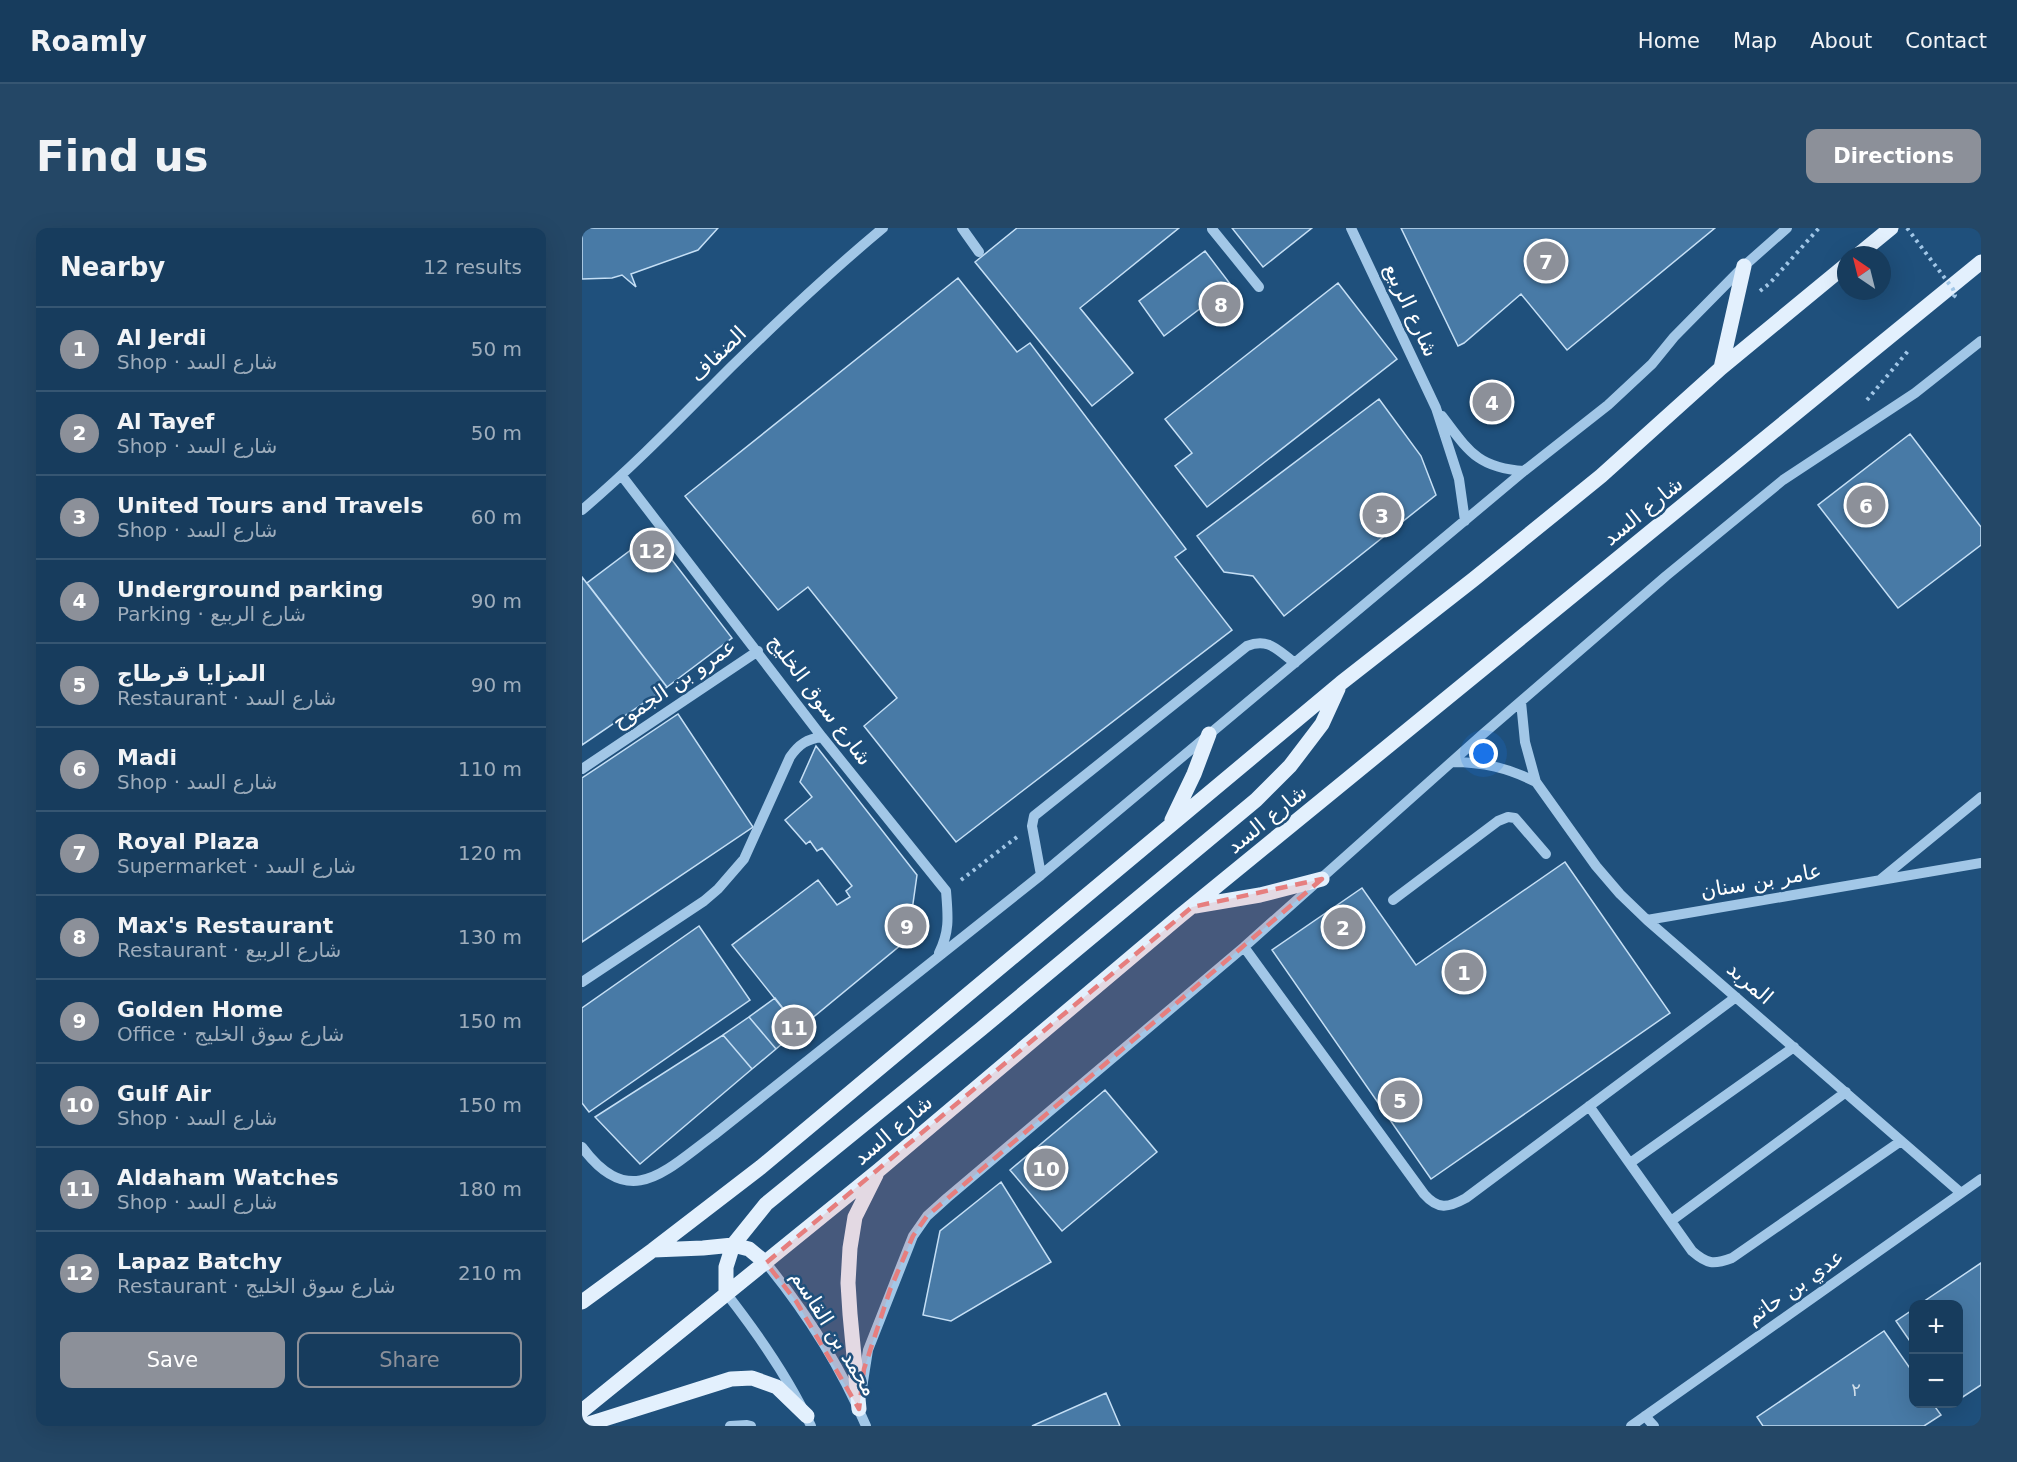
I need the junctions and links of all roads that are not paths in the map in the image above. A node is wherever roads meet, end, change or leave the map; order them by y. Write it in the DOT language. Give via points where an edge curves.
graph roads {
  1 [pos="883,228"];
  2 [pos="962,228"];
  3 [pos="1351,228"];
  4 [pos="1787,228"];
  5 [pos="1891,228"];
  6 [pos="1212,229"];
  7 [pos="1869,246"];
  8 [pos="980,252"];
  9 [pos="1981,262"];
  10 [pos="1744,266"];
  11 [pos="1837,272"];
  12 [pos="1259,287"];
  13 [pos="1981,341"];
  14 [pos="1721,368"];
  15 [pos="1436,408"];
  16 [pos="1524,471"];
  17 [pos="622,476"];
  18 [pos="582,510"];
  19 [pos="1465,521"];
  20 [pos="758,651"];
  21 [pos="1295,663"];
  22 [pos="1341,683"];
  23 [pos="1521,702"];
  24 [pos="1209,735"];
  25 [pos="822,737"];
  26 [pos="1452,762"];
  27 [pos="582,769"];
  28 [pos="1536,782"];
  29 [pos="1981,797"];
  30 [pos="1169,826"];
  31 [pos="1546,854"];
  32 [pos="1981,863"];
  33 [pos="1041,875"];
  34 [pos="1322,879"];
  35 [pos="1881,880"];
  36 [pos="1393,900"];
  37 [pos="1192,907"];
  38 [pos="1647,920"];
  39 [pos="1244,947"];
  40 [pos="936,958"];
  41 [pos="582,982"];
  42 [pos="1736,997"];
  43 [pos="1794,1047"];
  44 [pos="1846,1092"];
  45 [pos="1589,1106"];
  46 [pos="1901,1141"];
  47 [pos="582,1147"];
  48 [pos="1630,1163"];
  49 [pos="879,1170"];
  50 [pos="1981,1179"];
  51 [pos="1961,1192"];
  52 [pos="1671,1221"];
  53 [pos="733,1245"];
  54 [pos="653,1250"];
  55 [pos="766,1263"];
  56 [pos="726,1293"];
  57 [pos="582,1302"];
  58 [pos="859,1409"];
  59 [pos="582,1411"];
  60 [pos="1645,1416"];
  61 [pos="809,1421"];
  62 [pos="582,1426"];
  63 [pos="730,1426"];
  64 [pos="751,1426"];
  65 [pos="866,1426"];
  66 [pos="1631,1426"];
  67 [pos="1654,1426"];
  1 -- 17 [label="street, الضفاف" via="845,259"];
  2 -- 8 [label="street"];
  3 -- 15 [label="street, شارع الربيع"];
  4 -- 10 [label="street"];
  5 -- 7 [label="main road"];
  6 -- 12 [label="street"];
  9 -- 37 [label="main road, شارع السد"];
  10 -- 14 [label="main road"];
  10 -- 16 [label="street" via="1652,364 1608,405"];
  11 -- 14 [label="main road"];
  13 -- 23 [label="street" via="1915,393 1784,480 1665,576"];
  14 -- 22 [label="main road" via="1584,490"];
  15 -- 16 [label="street, شارع الربيع" via="1477,457 1491,466"];
  15 -- 19 [label="street, شارع الربيع" via="1459,479"];
  16 -- 19 [label="street"];
  17 -- 18 [label="street, الضفاف"];
  17 -- 20 [label="street, شارع سوق الخليج"];
  19 -- 21 [label="street"];
  20 -- 25 [label="street, شارع سوق الخليج"];
  20 -- 27 [label="street, عمرو بن الجموح"];
  21 -- 24 [label="street"];
  21 -- 33 [label="street" via="1267,643 1247,646 1034,816 1032,826"];
  22 -- 30 [label="main road"];
  22 -- 53 [label="main road" via="1322,724 1290,766 1256,800 765,1204"];
  23 -- 26 [label="street"];
  23 -- 28 [label="street, المربد" via="1525,742"];
  24 -- 30 [label="main road"];
  24 -- 33 [label="street"];
  25 -- 40 [label="street, شارع سوق الخليج" via="946,891 946,938"];
  25 -- 41 [label="street" via="798,746 790,757 744,859 717,889"];
  26 -- 28 [label="street, المربد" via="1495,765"];
  26 -- 34 [label="street"];
  28 -- 38 [label="street, المربد" via="1596,866"];
  29 -- 35 [label="street, عامر بن سنان"];
  30 -- 54 [label="main road" via="761,1167"];
  31 -- 36 [label="street" via="1515,818 1508,817"];
  32 -- 35 [label="street, عامر بن سنان"];
  33 -- 40 [label="street"];
  34 -- 37 [label="main road"];
  34 -- 39 [label="street"];
  35 -- 38 [label="street, عامر بن سنان"];
  37 -- 49 [label="main road, شارع السد"];
  38 -- 42 [label="street, المربد"];
  39 -- 45 [label="street" via="1431,1202 1443,1207 1454,1205"];
  39 -- 58 [label="street" via="927,1216 913,1236 876,1327 868,1350"];
  40 -- 47 [label="street" via="665,1171 649,1179 626,1182 605,1172"];
  42 -- 43 [label="street, المربد"];
  42 -- 45 [label="street"];
  43 -- 44 [label="street, المربد"];
  43 -- 48 [label="street"];
  44 -- 46 [label="street, المربد"];
  44 -- 52 [label="street"];
  45 -- 48 [label="street"];
  46 -- 51 [label="street, المربد"];
  46 -- 52 [label="street" via="1718,1264 1703,1261"];
  48 -- 52 [label="street"];
  49 -- 55 [label="main road, شارع السد"];
  49 -- 58 [label="main road" via="855,1217 850,1248 849,1304"];
  50 -- 51 [label="street, عدي بن حاتم"];
  51 -- 60 [label="street, عدي بن حاتم"];
  53 -- 54 [label="main road"];
  53 -- 55 [label="main road" via="749,1250"];
  53 -- 56 [label="main road" via="726,1267"];
  54 -- 57 [label="main road"];
  55 -- 56 [label="main road, شارع السد"];
  55 -- 58 [label="street, محمد بن القاسم" via="796,1301"];
  56 -- 59 [label="main road, شارع السد"];
  56 -- 61 [label="street" via="755,1330"];
  58 -- 65 [label="street, محمد بن القاسم"];
  60 -- 66 [label="street, عدي بن حاتم"];
  60 -- 67 [label="street"];
  61 -- 62 [label="main road" via="777,1387 753,1378 730,1379"];
  63 -- 64 [label="street"];
}
